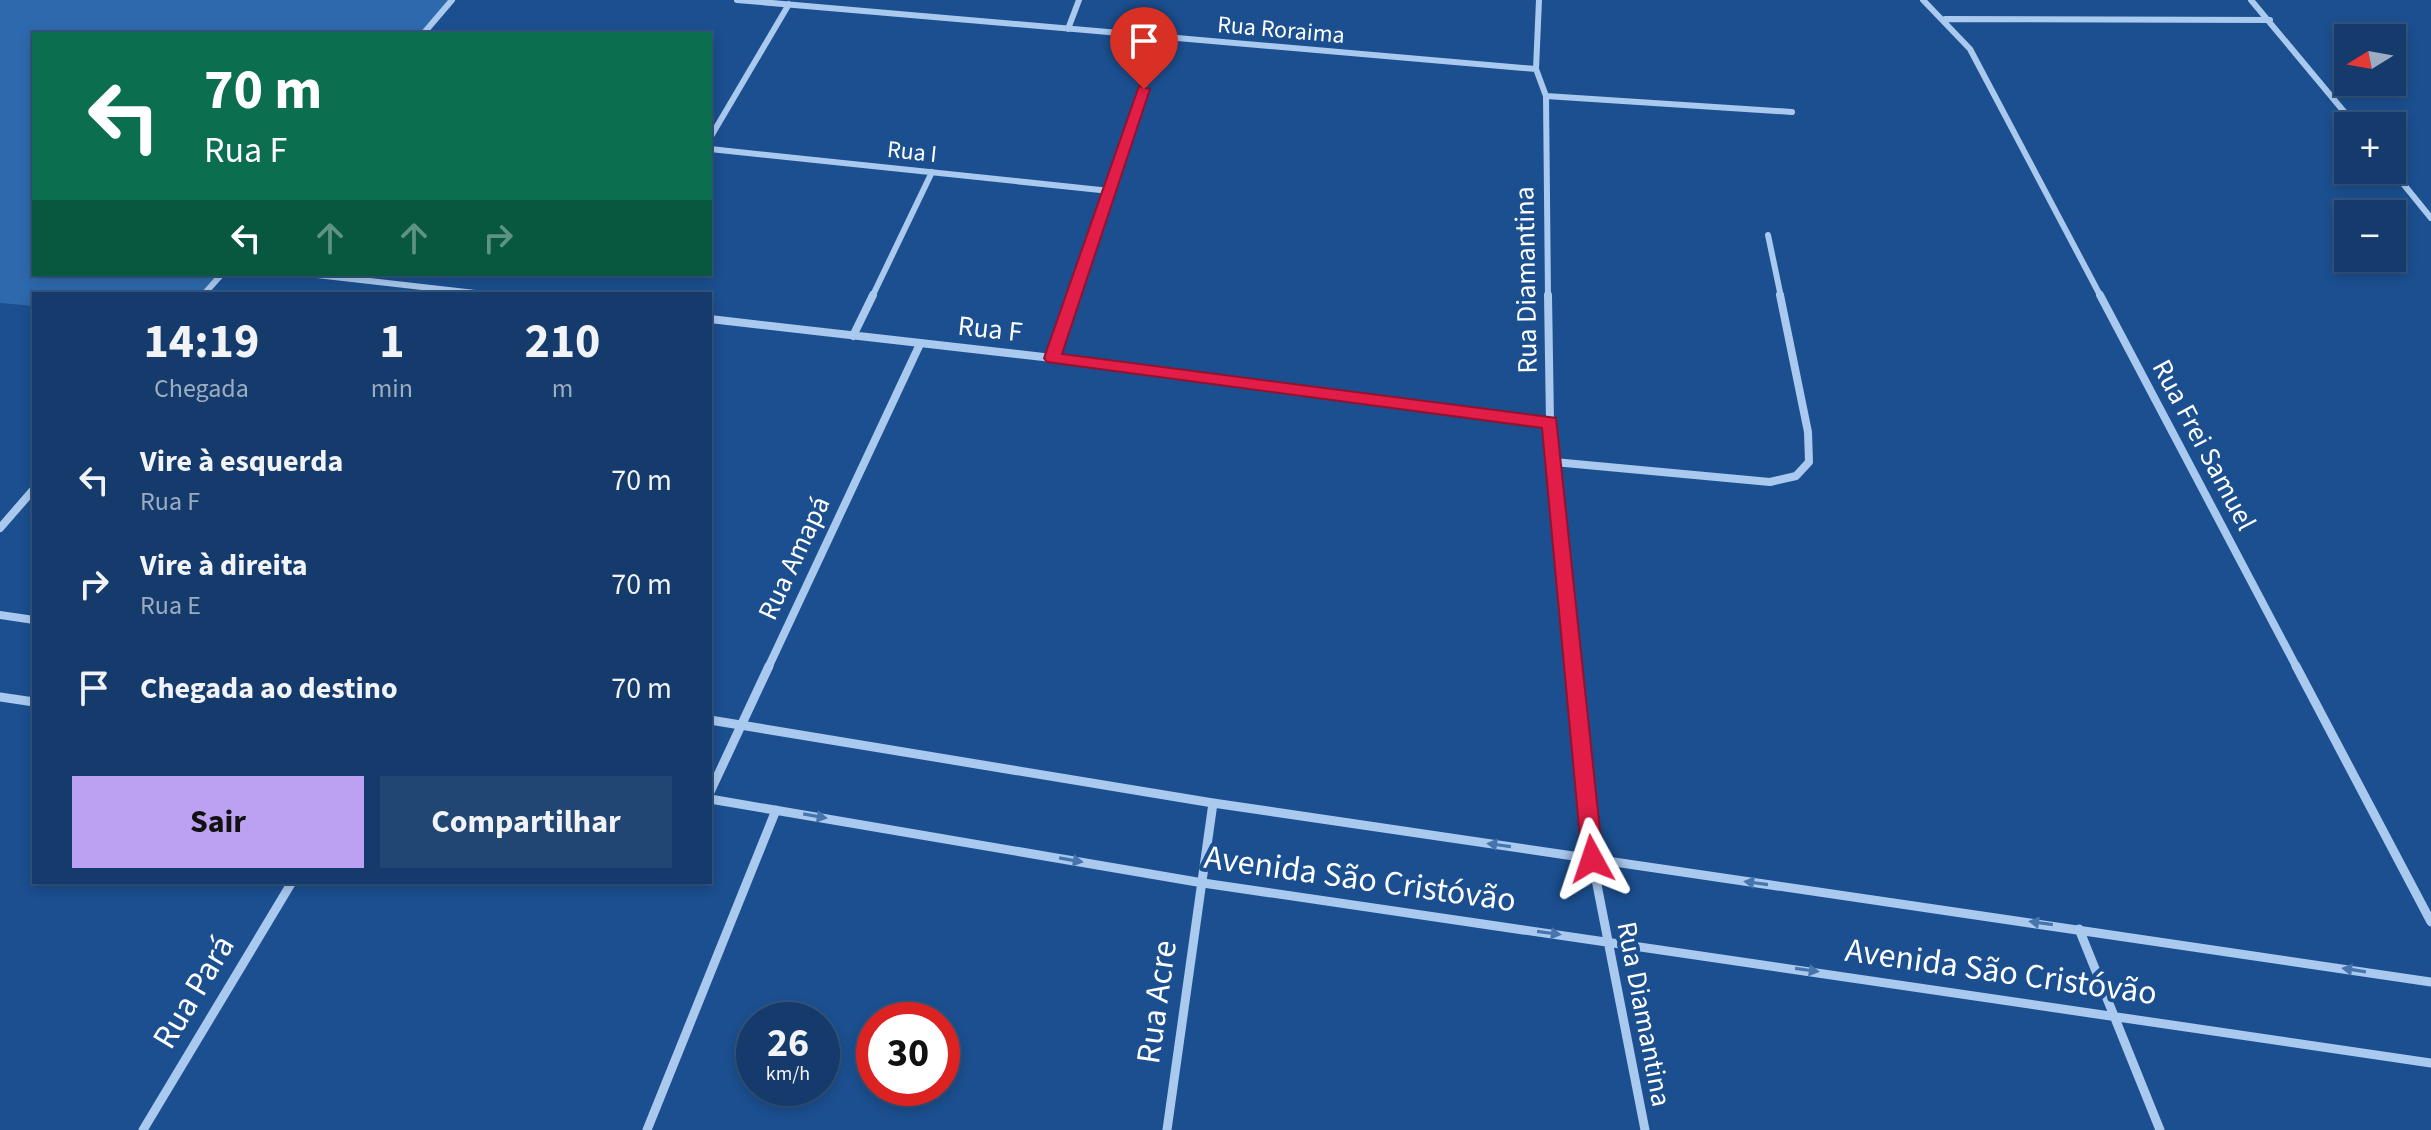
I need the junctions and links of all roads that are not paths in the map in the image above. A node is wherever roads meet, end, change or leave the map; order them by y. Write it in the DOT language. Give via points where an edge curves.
graph roads {
  1 [pos="452,0"];
  2 [pos="737,0"];
  3 [pos="1079,0"];
  4 [pos="1539,0"];
  5 [pos="1923,0"];
  6 [pos="2251,0"];
  7 [pos="789,4"];
  8 [pos="1945,19"];
  9 [pos="2270,20"];
  10 [pos="1068,29"];
  11 [pos="425,32"];
  12 [pos="1160,38"];
  13 [pos="1536,69"];
  14 [pos="1546,96"];
  15 [pos="1792,112"];
  16 [pos="2345,112"];
  17 [pos="712,135"];
  18 [pos="712,149"];
  19 [pos="932,172"];
  20 [pos="2403,184"];
  21 [pos="1110,191"];
  22 [pos="2431,218"];
  23 [pos="1768,235"];
  24 [pos="220,276"];
  25 [pos="326,276"];
  26 [pos="206,292"];
  27 [pos="466,292"];
  28 [pos="712,319"];
  29 [pos="853,336"];
  30 [pos="920,344"];
  31 [pos="1052,358"];
  32 [pos="1550,422"];
  33 [pos="1554,462"];
  34 [pos="32,491"];
  35 [pos="0,528"];
  36 [pos="0,615"];
  37 [pos="32,620"];
  38 [pos="0,697"];
  39 [pos="32,702"];
  40 [pos="712,720"];
  41 [pos="743,725"];
  42 [pos="712,788"];
  43 [pos="712,799"];
  44 [pos="1213,803"];
  45 [pos="776,810"];
  46 [pos="1592,859"];
  47 [pos="1203,883"];
  48 [pos="291,884"];
  49 [pos="2431,922"];
  50 [pos="2079,929"];
  51 [pos="1606,941"];
  52 [pos="2431,982"];
  53 [pos="2112,1015"];
  54 [pos="2431,1063"];
  55 [pos="143,1130"];
  56 [pos="647,1130"];
  57 [pos="1167,1130"];
  58 [pos="1645,1130"];
  59 [pos="2160,1130"];
  1 -- 11 [label="street"];
  2 -- 7 [label="street, Rua Roraima"];
  3 -- 10 [label="street"];
  4 -- 13 [label="street, Rua Diamantina"];
  5 -- 8 [label="street, Rua Frei Samuel"];
  6 -- 9 [label="street"];
  7 -- 10 [label="street, Rua Roraima"];
  7 -- 17 [label="street"];
  8 -- 9 [label="street"];
  8 -- 49 [label="street, Rua Frei Samuel" via="1970,49"];
  9 -- 16 [label="street"];
  10 -- 12 [label="street, Rua Roraima"];
  12 -- 13 [label="street, Rua Roraima"];
  12 -- 21 [label="street"];
  13 -- 14 [label="street, Rua Diamantina"];
  14 -- 15 [label="street"];
  14 -- 32 [label="street, Rua Diamantina"];
  18 -- 19 [label="street, Rua I"];
  19 -- 21 [label="street, Rua I"];
  19 -- 29 [label="street"];
  20 -- 22 [label="street"];
  21 -- 31 [label="street"];
  23 -- 33 [label="street" via="1808,432 1809,462 1796,476 1770,482"];
  24 -- 26 [label="street"];
  25 -- 27 [label="street"];
  28 -- 29 [label="street, Rua F"];
  29 -- 30 [label="street, Rua F"];
  30 -- 31 [label="street, Rua F"];
  30 -- 41 [label="street, Rua Amapá"];
  31 -- 32 [label="street, Rua F"];
  32 -- 33 [label="street, Rua Diamantina"];
  33 -- 46 [label="street, Rua Diamantina"];
  34 -- 35 [label="street"];
  36 -- 37 [label="street"];
  38 -- 39 [label="street"];
  40 -- 41 [label="street, Avenida São Cristóvão"];
  41 -- 42 [label="street, Rua Amapá"];
  41 -- 44 [label="street, Avenida São Cristóvão"];
  43 -- 45 [label="street, Avenida São Cristóvão"];
  46 -- 44 [label="street, Avenida São Cristóvão, one-way"];
  44 -- 47 [label="street, Rua Acre"];
  45 -- 47 [label="street, Avenida São Cristóvão, one-way"];
  45 -- 56 [label="street"];
  50 -- 46 [label="street, Avenida São Cristóvão, one-way"];
  46 -- 51 [label="street, Rua Diamantina"];
  47 -- 51 [label="street, Avenida São Cristóvão, one-way"];
  47 -- 57 [label="street, Rua Acre"];
  48 -- 55 [label="street, Rua Pará"];
  52 -- 50 [label="street, Avenida São Cristóvão, one-way"];
  50 -- 53 [label="street"];
  51 -- 53 [label="street, Avenida São Cristóvão, one-way"];
  51 -- 58 [label="street, Rua Diamantina"];
  53 -- 54 [label="street, Avenida São Cristóvão"];
  53 -- 59 [label="street"];
}
